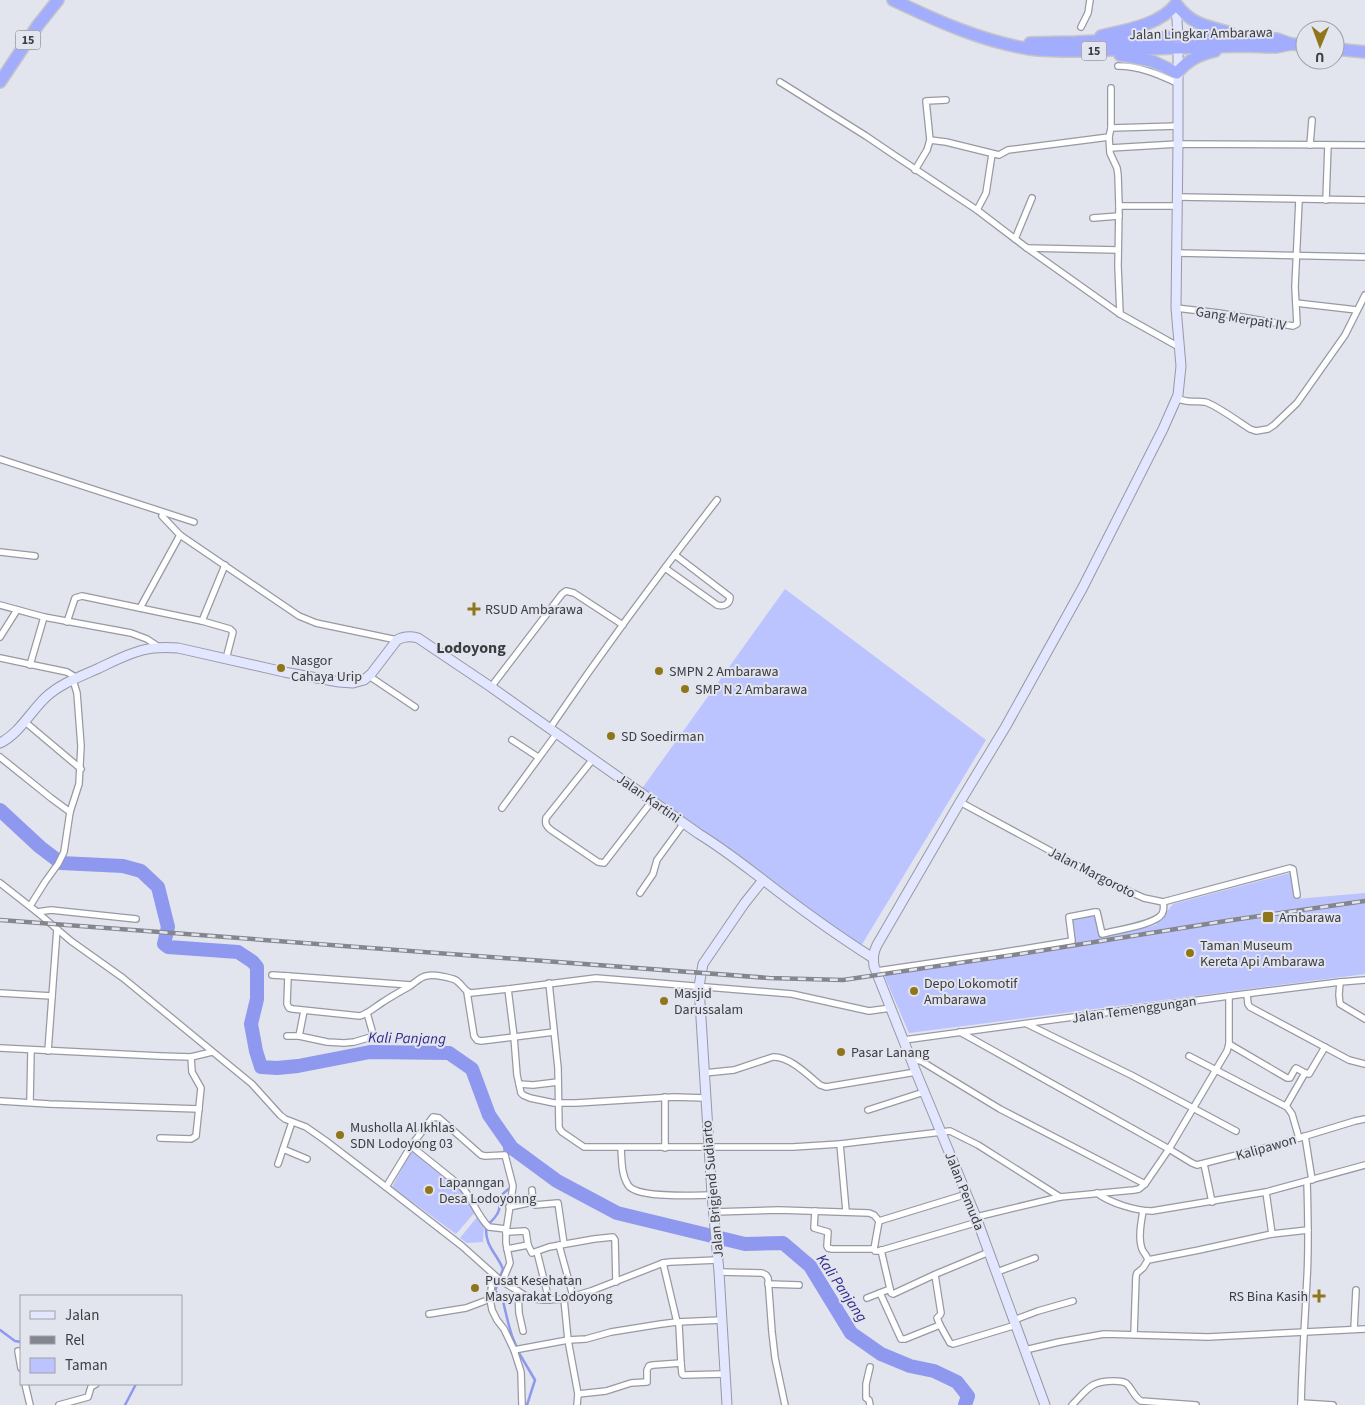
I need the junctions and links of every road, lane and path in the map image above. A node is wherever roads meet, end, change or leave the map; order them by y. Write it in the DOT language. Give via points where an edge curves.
graph roads {
  1 [pos="58,0"];
  2 [pos="893,0"];
  3 [pos="1090,0"];
  4 [pos="1176,2"];
  5 [pos="1082,26"];
  6 [pos="1178,42"];
  7 [pos="1242,42"];
  8 [pos="1295,44"];
  9 [pos="1076,47"];
  10 [pos="1345,50"];
  11 [pos="1365,52"];
  12 [pos="1118,66"];
  13 [pos="1177,78"];
  14 [pos="0,82"];
  15 [pos="780,82"];
  16 [pos="1111,88"];
  17 [pos="946,100"];
  18 [pos="1312,120"];
  19 [pos="1178,126"];
  20 [pos="1112,128"];
  21 [pos="1109,137"];
  22 [pos="930,140"];
  23 [pos="1178,144"];
  24 [pos="1310,145"];
  25 [pos="1328,145"];
  26 [pos="1365,145"];
  27 [pos="1110,148"];
  28 [pos="992,154"];
  29 [pos="915,170"];
  30 [pos="1032,198"];
  31 [pos="1299,200"];
  32 [pos="1326,200"];
  33 [pos="1365,200"];
  34 [pos="1177,202"];
  35 [pos="1119,206"];
  36 [pos="977,210"];
  37 [pos="1119,216"];
  38 [pos="1093,218"];
  39 [pos="1015,239"];
  40 [pos="1027,248"];
  41 [pos="1118,250"];
  42 [pos="1177,253"];
  43 [pos="1296,256"];
  44 [pos="1365,257"];
  45 [pos="1365,295"];
  46 [pos="1296,303"];
  47 [pos="1176,308"];
  48 [pos="1358,310"];
  49 [pos="1120,314"];
  50 [pos="1179,347"];
  51 [pos="1177,398"];
  52 [pos="0,459"];
  53 [pos="717,500"];
  54 [pos="162,516"];
  55 [pos="194,522"];
  56 [pos="180,535"];
  57 [pos="0,552"];
  58 [pos="675,554"];
  59 [pos="35,556"];
  60 [pos="225,565"];
  61 [pos="665,568"];
  62 [pos="0,606"];
  63 [pos="140,608"];
  64 [pos="17,610"];
  65 [pos="44,618"];
  66 [pos="202,621"];
  67 [pos="67,622"];
  68 [pos="623,625"];
  69 [pos="0,637"];
  70 [pos="396,640"];
  71 [pos="160,647"];
  72 [pos="0,658"];
  73 [pos="226,659"];
  74 [pos="30,665"];
  75 [pos="369,676"];
  76 [pos="75,679"];
  77 [pos="491,686"];
  78 [pos="415,707"];
  79 [pos="24,721"];
  80 [pos="553,731"];
  81 [pos="512,740"];
  82 [pos="0,744"];
  83 [pos="0,757"];
  84 [pos="538,757"];
  85 [pos="593,759"];
  86 [pos="81,769"];
  87 [pos="652,800"];
  88 [pos="960,802"];
  89 [pos="502,808"];
  90 [pos="70,812"];
  91 [pos="684,823"];
  92 [pos="763,880"];
  93 [pos="0,883"];
  94 [pos="640,893"];
  95 [pos="1297,896"];
  96 [pos="1163,902"];
  97 [pos="30,906"];
  98 [pos="37,912"];
  99 [pos="136,919"];
  100 [pos="58,929"];
  101 [pos="873,958"];
  102 [pos="272,975"];
  103 [pos="878,975"];
  104 [pos="288,976"];
  105 [pos="1365,980"];
  106 [pos="1340,982"];
  107 [pos="549,983"];
  108 [pos="411,985"];
  109 [pos="699,986"];
  110 [pos="508,988"];
  111 [pos="467,992"];
  112 [pos="0,993"];
  113 [pos="1247,994"];
  114 [pos="52,996"];
  115 [pos="1229,996"];
  116 [pos="891,1008"];
  117 [pos="304,1010"];
  118 [pos="367,1013"];
  119 [pos="1365,1019"];
  120 [pos="1027,1024"];
  121 [pos="554,1032"];
  122 [pos="960,1032"];
  123 [pos="288,1036"];
  124 [pos="300,1036"];
  125 [pos="514,1037"];
  126 [pos="904,1040"];
  127 [pos="1229,1044"];
  128 [pos="1326,1047"];
  129 [pos="0,1048"];
  130 [pos="31,1050"];
  131 [pos="48,1051"];
  132 [pos="212,1052"];
  133 [pos="1189,1056"];
  134 [pos="191,1057"];
  135 [pos="912,1059"];
  136 [pos="1365,1064"];
  137 [pos="1217,1070"];
  138 [pos="916,1072"];
  139 [pos="704,1073"];
  140 [pos="1305,1073"];
  141 [pos="558,1082"];
  142 [pos="519,1084"];
  143 [pos="924,1092"];
  144 [pos="665,1098"];
  145 [pos="705,1098"];
  146 [pos="0,1101"];
  147 [pos="30,1102"];
  148 [pos="559,1103"];
  149 [pos="1286,1106"];
  150 [pos="199,1109"];
  151 [pos="1193,1109"];
  152 [pos="868,1110"];
  153 [pos="1365,1119"];
  154 [pos="292,1122"];
  155 [pos="1236,1131"];
  156 [pos="940,1132"];
  157 [pos="1302,1137"];
  158 [pos="160,1138"];
  159 [pos="840,1144"];
  160 [pos="410,1146"];
  161 [pos="709,1147"];
  162 [pos="621,1148"];
  163 [pos="665,1148"];
  164 [pos="284,1149"];
  165 [pos="1169,1149"];
  166 [pos="307,1159"];
  167 [pos="278,1164"];
  168 [pos="1204,1164"];
  169 [pos="1365,1165"];
  170 [pos="1310,1180"];
  171 [pos="1144,1184"];
  172 [pos="386,1186"];
  173 [pos="532,1190"];
  174 [pos="1266,1192"];
  175 [pos="1097,1193"];
  176 [pos="967,1194"];
  177 [pos="712,1195"];
  178 [pos="1060,1197"];
  179 [pos="533,1202"];
  180 [pos="1212,1202"];
  181 [pos="510,1207"];
  182 [pos="815,1211"];
  183 [pos="846,1211"];
  184 [pos="1143,1211"];
  185 [pos="714,1216"];
  186 [pos="977,1220"];
  187 [pos="879,1221"];
  188 [pos="506,1230"];
  189 [pos="1308,1230"];
  190 [pos="1272,1234"];
  191 [pos="528,1244"];
  192 [pos="561,1245"];
  193 [pos="507,1249"];
  194 [pos="874,1249"];
  195 [pos="881,1250"];
  196 [pos="537,1252"];
  197 [pos="989,1252"];
  198 [pos="1035,1258"];
  199 [pos="718,1260"];
  200 [pos="1148,1260"];
  201 [pos="663,1264"];
  202 [pos="719,1272"];
  203 [pos="997,1272"];
  204 [pos="935,1274"];
  205 [pos="498,1279"];
  206 [pos="616,1282"];
  207 [pos="768,1284"];
  208 [pos="800,1285"];
  209 [pos="890,1289"];
  210 [pos="1356,1290"];
  211 [pos="518,1291"];
  212 [pos="880,1293"];
  213 [pos="573,1296"];
  214 [pos="564,1298"];
  215 [pos="867,1298"];
  216 [pos="490,1299"];
  217 [pos="549,1300"];
  218 [pos="1073,1301"];
  219 [pos="429,1314"];
  220 [pos="722,1320"];
  221 [pos="676,1322"];
  222 [pos="1015,1323"];
  223 [pos="940,1325"];
  224 [pos="1354,1329"];
  225 [pos="1365,1329"];
  226 [pos="522,1331"];
  227 [pos="1303,1332"];
  228 [pos="1134,1334"];
  229 [pos="568,1340"];
  230 [pos="18,1350"];
  231 [pos="514,1350"];
  232 [pos="1025,1350"];
  233 [pos="20,1362"];
  234 [pos="681,1363"];
  235 [pos="870,1367"];
  236 [pos="725,1374"];
  237 [pos="24,1385"];
  238 [pos="94,1385"];
  239 [pos="578,1394"];
  240 [pos="1301,1404"];
  241 [pos="30,1405"];
  242 [pos="59,1405"];
  243 [pos="522,1405"];
  244 [pos="576,1405"];
  245 [pos="727,1405"];
  246 [pos="785,1405"];
  247 [pos="870,1405"];
  248 [pos="1045,1405"];
  249 [pos="1072,1405"];
  250 [pos="1196,1405"];
  251 [pos="1333,1405"];
  1 -- 14 [label="highway, 15"];
  2 -- 9 [label="highway, Jalan Lingkar Ambarawa / 15" via="991,41 1011,45 1031,43"];
  3 -- 5 [label="street"];
  4 -- 6 [label="street"];
  4 -- 7 [label="highway" via="1184,15 1193,21"];
  4 -- 9 [label="highway" via="1164,17"];
  6 -- 7 [label="highway, Jalan Lingkar Ambarawa / 15"];
  6 -- 9 [label="highway, Jalan Lingkar Ambarawa / 15"];
  6 -- 13 [label="street"];
  7 -- 8 [label="highway, Jalan Lingkar Ambarawa / 15" via="1277,39"];
  7 -- 13 [label="highway" via="1195,57 1184,64"];
  9 -- 13 [label="highway" via="1152,61"];
  10 -- 11 [label="highway"];
  12 -- 13 [label="street"];
  13 -- 19 [label="street"];
  15 -- 29 [label="street"];
  16 -- 20 [label="street"];
  17 -- 22 [label="street" via="926,101"];
  18 -- 24 [label="street"];
  19 -- 20 [label="street"];
  19 -- 23 [label="street"];
  20 -- 21 [label="street"];
  21 -- 27 [label="street"];
  21 -- 28 [label="street"];
  22 -- 28 [label="street"];
  22 -- 29 [label="street"];
  23 -- 24 [label="street"];
  23 -- 27 [label="street"];
  23 -- 34 [label="street"];
  24 -- 25 [label="street"];
  25 -- 26 [label="street"];
  25 -- 32 [label="street"];
  27 -- 35 [label="street" via="1117,168"];
  28 -- 36 [label="street" via="986,193"];
  29 -- 36 [label="street"];
  30 -- 39 [label="street"];
  31 -- 32 [label="street"];
  31 -- 34 [label="street"];
  31 -- 43 [label="street, Gang Merpati IV"];
  32 -- 33 [label="street"];
  34 -- 35 [label="street"];
  34 -- 42 [label="street"];
  35 -- 37 [label="street"];
  36 -- 39 [label="street"];
  37 -- 38 [label="street"];
  37 -- 41 [label="street"];
  39 -- 40 [label="street"];
  40 -- 41 [label="street"];
  40 -- 49 [label="street"];
  41 -- 49 [label="street"];
  42 -- 43 [label="street"];
  42 -- 47 [label="street"];
  43 -- 44 [label="street"];
  43 -- 46 [label="street, Gang Merpati IV"];
  45 -- 48 [label="street"];
  46 -- 47 [label="street, Gang Merpati IV" via="1297,324 1293,326"];
  46 -- 48 [label="street"];
  47 -- 50 [label="street"];
  48 -- 51 [label="street" via="1345,335 1297,403 1268,429 1250,429 1208,404"];
  49 -- 50 [label="street"];
  50 -- 51 [label="street"];
  51 -- 88 [label="street" via="1083,587"];
  52 -- 55 [label="street"];
  53 -- 58 [label="street"];
  54 -- 56 [label="street"];
  56 -- 60 [label="street"];
  56 -- 63 [label="street"];
  57 -- 59 [label="street"];
  58 -- 61 [label="street"];
  58 -- 61 [label="street" via="730,596 729,603 717,604"];
  60 -- 66 [label="street"];
  60 -- 70 [label="street" via="299,616 316,623"];
  61 -- 68 [label="street"];
  62 -- 64 [label="street"];
  63 -- 66 [label="street"];
  63 -- 67 [label="street" via="78,596"];
  64 -- 65 [label="street"];
  64 -- 69 [label="street"];
  65 -- 67 [label="street"];
  65 -- 74 [label="street"];
  66 -- 73 [label="street" via="233,632"];
  67 -- 71 [label="street" via="131,633"];
  68 -- 77 [label="street" via="566,591"];
  68 -- 80 [label="street" via="575,692"];
  70 -- 75 [label="street"];
  70 -- 77 [label="street, Jalan Kartini" via="411,636 423,640"];
  71 -- 73 [label="street"];
  71 -- 76 [label="street" via="124,656"];
  72 -- 74 [label="street"];
  73 -- 75 [label="street" via="339,682 353,683"];
  74 -- 76 [label="street" via="67,672"];
  75 -- 78 [label="street"];
  76 -- 79 [label="street" via="47,696"];
  76 -- 86 [label="street"];
  77 -- 80 [label="street, Jalan Kartini"];
  79 -- 82 [label="street"];
  79 -- 86 [label="street"];
  80 -- 84 [label="street"];
  80 -- 85 [label="street, Jalan Kartini"];
  81 -- 84 [label="street"];
  83 -- 90 [label="street"];
  84 -- 89 [label="street"];
  85 -- 87 [label="street, Jalan Kartini"];
  85 -- 87 [label="street" via="546,818 546,827 604,863"];
  86 -- 90 [label="street"];
  87 -- 91 [label="street, Jalan Kartini"];
  88 -- 96 [label="street, Jalan Margoroto" via="1108,882 1144,898"];
  88 -- 101 [label="street" via="877,945"];
  90 -- 97 [label="street" via="64,852"];
  91 -- 92 [label="street, Jalan Kartini"];
  91 -- 94 [label="street" via="657,860 653,874"];
  92 -- 101 [label="street, Jalan Kartini"];
  92 -- 109 [label="street, Jalan Brigjend Sudiarto" via="703,964"];
  93 -- 97 [label="street"];
  95 -- 96 [label="street, Jalan Margoroto" via="1293,869 1290,868"];
  96 -- 103 [label="street" via="1164,910 1155,921 1102,934 1097,912 1069,917 1072,941"];
  97 -- 98 [label="street"];
  98 -- 99 [label="street" via="51,910"];
  98 -- 100 [label="street"];
  100 -- 114 [label="street"];
  100 -- 132 [label="street"];
  101 -- 103 [label="street, Jalan Pemuda"];
  102 -- 104 [label="street"];
  103 -- 116 [label="street, Jalan Pemuda"];
  104 -- 108 [label="street"];
  104 -- 117 [label="street" via="287,1004 289,1008"];
  105 -- 106 [label="street, Jalan Temenggungan"];
  106 -- 113 [label="street, Jalan Temenggungan"];
  106 -- 119 [label="street" via="1342,1007"];
  107 -- 109 [label="street" via="596,978"];
  107 -- 110 [label="street"];
  107 -- 121 [label="street"];
  108 -- 111 [label="street" via="425,976 432,976 454,979"];
  108 -- 118 [label="street"];
  109 -- 116 [label="street" via="792,994 869,1011"];
  109 -- 139 [label="street, Jalan Brigjend Sudiarto"];
  110 -- 111 [label="street"];
  110 -- 125 [label="street"];
  111 -- 125 [label="street" via="476,1038 481,1041"];
  112 -- 114 [label="street"];
  113 -- 115 [label="street, Jalan Temenggungan"];
  113 -- 128 [label="street" via="1250,1006"];
  114 -- 131 [label="street"];
  115 -- 120 [label="street, Jalan Temenggungan"];
  115 -- 127 [label="street"];
  116 -- 126 [label="street, Jalan Pemuda"];
  117 -- 118 [label="street" via="349,1016"];
  117 -- 124 [label="street"];
  118 -- 124 [label="street" via="374,1034 371,1037 336,1043"];
  120 -- 122 [label="street, Jalan Temenggungan"];
  120 -- 151 [label="street"];
  121 -- 125 [label="street"];
  121 -- 141 [label="street"];
  122 -- 126 [label="street, Jalan Temenggungan"];
  122 -- 165 [label="street"];
  123 -- 124 [label="street"];
  125 -- 142 [label="street"];
  126 -- 135 [label="street, Jalan Pemuda"];
  127 -- 137 [label="street"];
  127 -- 140 [label="street" via="1287,1078 1296,1068"];
  128 -- 136 [label="street" via="1349,1060"];
  128 -- 140 [label="street" via="1309,1074"];
  129 -- 130 [label="street"];
  130 -- 131 [label="street"];
  130 -- 147 [label="street"];
  131 -- 134 [label="street"];
  132 -- 134 [label="street"];
  132 -- 154 [label="street" via="252,1084 280,1115"];
  133 -- 137 [label="street"];
  134 -- 150 [label="street" via="192,1072 201,1088"];
  135 -- 138 [label="street, Jalan Pemuda"];
  135 -- 171 [label="street" via="921,1061 1000,1109"];
  137 -- 149 [label="street"];
  137 -- 151 [label="street"];
  138 -- 139 [label="street" via="826,1086 779,1056 734,1070"];
  138 -- 143 [label="street, Jalan Pemuda"];
  139 -- 145 [label="street, Jalan Brigjend Sudiarto"];
  140 -- 149 [label="street"];
  141 -- 142 [label="street"];
  141 -- 148 [label="street"];
  142 -- 148 [label="street" via="522,1095"];
  143 -- 152 [label="street"];
  143 -- 156 [label="street, Jalan Pemuda"];
  144 -- 145 [label="street"];
  144 -- 148 [label="street"];
  144 -- 163 [label="street"];
  145 -- 161 [label="street, Jalan Brigjend Sudiarto"];
  146 -- 147 [label="street"];
  147 -- 150 [label="street"];
  148 -- 162 [label="street" via="558,1124 562,1132 584,1147"];
  149 -- 157 [label="street"];
  150 -- 158 [label="street" via="196,1136 191,1139"];
  151 -- 155 [label="street"];
  151 -- 165 [label="street"];
  153 -- 157 [label="street, Kalipawon"];
  154 -- 164 [label="street"];
  154 -- 172 [label="street" via="326,1141"];
  156 -- 159 [label="street"];
  156 -- 176 [label="street, Jalan Pemuda"];
  156 -- 178 [label="street" via="950,1131 978,1145"];
  157 -- 168 [label="street, Kalipawon"];
  157 -- 170 [label="street"];
  159 -- 161 [label="street"];
  159 -- 183 [label="street"];
  160 -- 172 [label="street"];
  160 -- 181 [label="street" via="436,1117 481,1155 505,1155 513,1186"];
  160 -- 188 [label="street" via="468,1193 489,1227"];
  161 -- 163 [label="street"];
  161 -- 177 [label="street, Jalan Brigjend Sudiarto"];
  162 -- 163 [label="street"];
  162 -- 177 [label="street" via="622,1168 630,1188 656,1195"];
  164 -- 166 [label="street"];
  164 -- 167 [label="street"];
  165 -- 168 [label="street" via="1192,1164"];
  165 -- 171 [label="street"];
  168 -- 180 [label="street"];
  169 -- 170 [label="street"];
  170 -- 174 [label="street"];
  170 -- 189 [label="street"];
  171 -- 175 [label="street" via="1134,1190"];
  172 -- 205 [label="street"];
  173 -- 179 [label="street"];
  174 -- 180 [label="street"];
  174 -- 190 [label="street"];
  175 -- 178 [label="street"];
  175 -- 184 [label="street" via="1105,1199"];
  176 -- 186 [label="street, Jalan Pemuda"];
  176 -- 187 [label="street"];
  177 -- 185 [label="street, Jalan Brigjend Sudiarto"];
  178 -- 186 [label="street"];
  179 -- 181 [label="street"];
  179 -- 192 [label="street" via="536,1205 558,1203"];
  180 -- 184 [label="street"];
  181 -- 188 [label="street"];
  182 -- 183 [label="street"];
  182 -- 185 [label="street"];
  182 -- 194 [label="street" via="814,1228 828,1232 828,1248"];
  183 -- 187 [label="street" via="869,1213"];
  184 -- 200 [label="street" via="1140,1240"];
  185 -- 199 [label="street, Jalan Brigjend Sudiarto"];
  186 -- 195 [label="street"];
  186 -- 197 [label="street, Jalan Pemuda"];
  187 -- 194 [label="street"];
  188 -- 191 [label="street" via="525,1231"];
  188 -- 193 [label="street"];
  189 -- 190 [label="street"];
  189 -- 227 [label="street"];
  190 -- 200 [label="street"];
  191 -- 193 [label="street"];
  191 -- 196 [label="street" via="532,1253"];
  192 -- 196 [label="street"];
  192 -- 206 [label="street" via="613,1238"];
  192 -- 213 [label="street"];
  193 -- 205 [label="street" via="510,1263"];
  194 -- 195 [label="street"];
  195 -- 209 [label="street"];
  196 -- 217 [label="street"];
  197 -- 203 [label="street, Jalan Pemuda"];
  197 -- 204 [label="street"];
  198 -- 203 [label="street"];
  199 -- 201 [label="street"];
  199 -- 202 [label="street, Jalan Brigjend Sudiarto"];
  200 -- 228 [label="street" via="1136,1276"];
  201 -- 206 [label="street"];
  201 -- 221 [label="street"];
  202 -- 207 [label="street" via="762,1273 768,1278"];
  202 -- 220 [label="street, Jalan Brigjend Sudiarto"];
  203 -- 222 [label="street, Jalan Pemuda"];
  204 -- 209 [label="street" via="893,1294"];
  204 -- 223 [label="street"];
  205 -- 211 [label="street"];
  205 -- 216 [label="street"];
  206 -- 213 [label="street"];
  207 -- 208 [label="street"];
  207 -- 246 [label="street" via="775,1358"];
  209 -- 212 [label="street"];
  210 -- 224 [label="street"];
  211 -- 217 [label="street" via="535,1299"];
  211 -- 226 [label="street"];
  212 -- 215 [label="street"];
  212 -- 223 [label="street" via="901,1338"];
  213 -- 214 [label="street"];
  214 -- 217 [label="street"];
  214 -- 229 [label="street"];
  216 -- 219 [label="street" via="466,1308"];
  216 -- 231 [label="street" via="494,1316"];
  218 -- 222 [label="street" via="1038,1311"];
  220 -- 221 [label="street"];
  220 -- 236 [label="street, Jalan Brigjend Sudiarto"];
  221 -- 229 [label="street"];
  221 -- 234 [label="street" via="679,1325"];
  222 -- 223 [label="street" via="952,1344"];
  222 -- 232 [label="street, Jalan Pemuda"];
  224 -- 225 [label="street"];
  224 -- 227 [label="street"];
  227 -- 228 [label="street" via="1208,1338"];
  227 -- 240 [label="street"];
  228 -- 232 [label="street" via="1094,1335"];
  229 -- 231 [label="street"];
  229 -- 239 [label="street"];
  230 -- 233 [label="street"];
  231 -- 243 [label="street" via="521,1372"];
  232 -- 248 [label="street, Jalan Pemuda"];
  234 -- 236 [label="street" via="684,1375"];
  234 -- 239 [label="street" via="649,1366 646,1382"];
  235 -- 247 [label="street" via="866,1384 866,1398"];
  236 -- 245 [label="street, Jalan Brigjend Sudiarto"];
  237 -- 241 [label="street"];
  238 -- 242 [label="street" via="88,1397"];
  239 -- 244 [label="street"];
  240 -- 251 [label="street"];
  249 -- 250 [label="street" via="1092,1385 1103,1381 1126,1383 1141,1401"];
}
